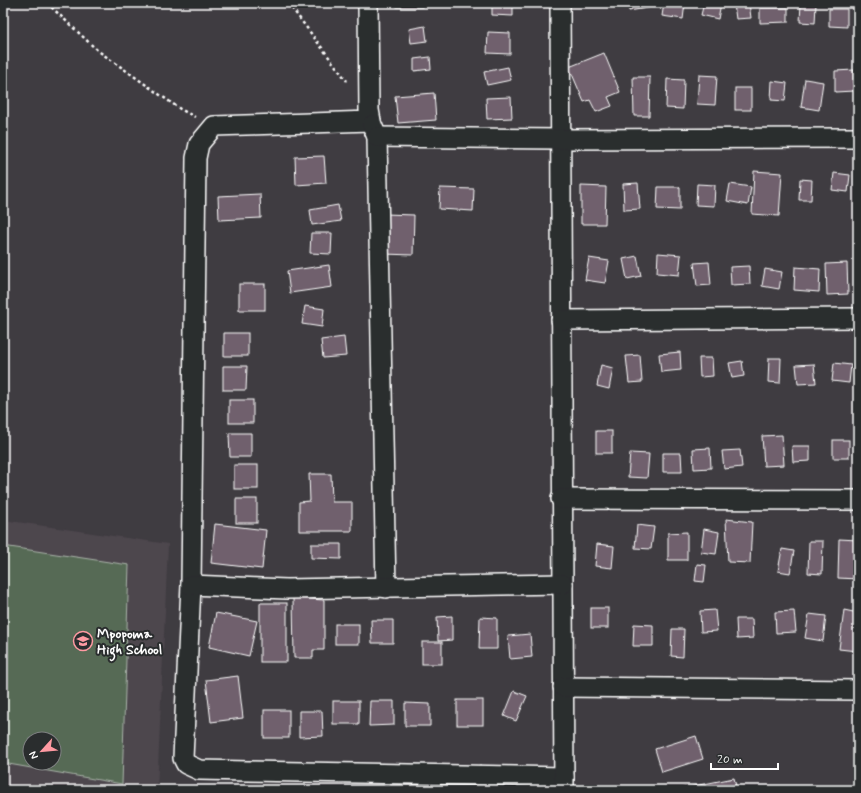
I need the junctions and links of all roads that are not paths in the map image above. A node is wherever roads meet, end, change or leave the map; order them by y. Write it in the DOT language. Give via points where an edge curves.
graph roads {
  1 [pos="368,3"];
  2 [pos="560,3"];
  3 [pos="372,122"];
  4 [pos="858,138"];
  5 [pos="560,139"];
  6 [pos="858,318"];
  7 [pos="561,320"];
  8 [pos="561,499"];
  9 [pos="858,500"];
  10 [pos="563,584"];
  11 [pos="191,585"];
  12 [pos="386,588"];
  13 [pos="563,687"];
  14 [pos="858,690"];
  15 [pos="564,783"];
  1 -- 3 [label="street"];
  2 -- 5 [label="street"];
  3 -- 5 [label="street"];
  3 -- 11 [label="street" via="214,126 199,144 196,158"];
  3 -- 12 [label="street"];
  4 -- 5 [label="street"];
  5 -- 7 [label="street"];
  6 -- 7 [label="street"];
  7 -- 8 [label="street"];
  8 -- 9 [label="street"];
  8 -- 10 [label="street"];
  10 -- 12 [label="street"];
  10 -- 13 [label="street"];
  11 -- 12 [label="street" via="287,590"];
  11 -- 15 [label="street" via="183,758 192,768"];
  13 -- 14 [label="street"];
  13 -- 15 [label="street"];
}
